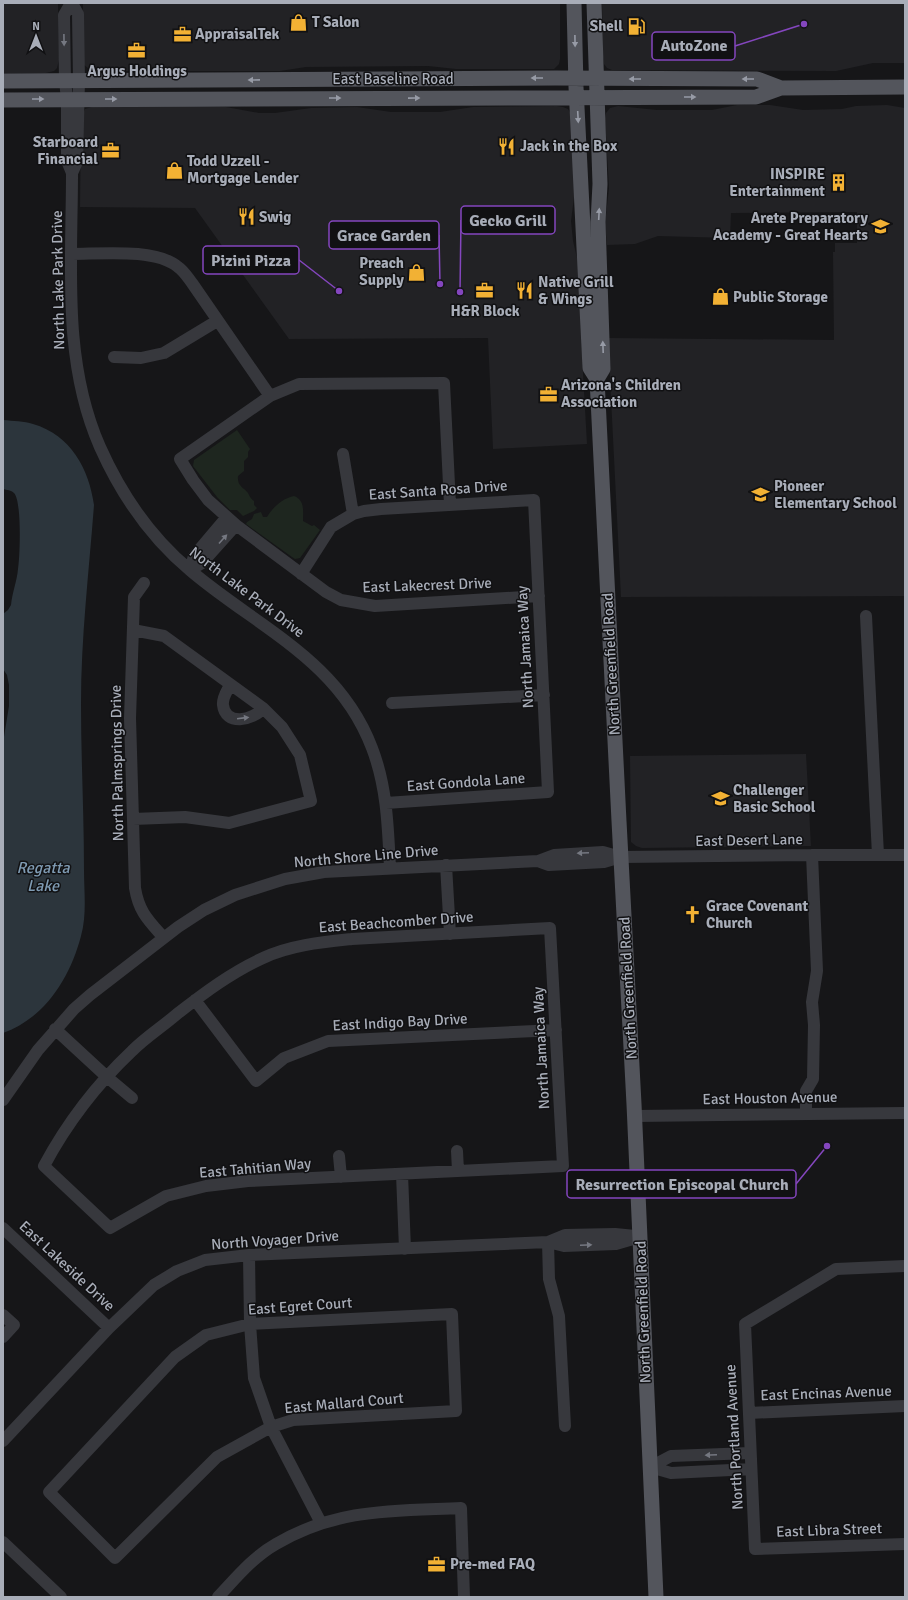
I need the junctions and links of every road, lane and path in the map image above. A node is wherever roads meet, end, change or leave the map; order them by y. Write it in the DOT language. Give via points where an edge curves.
graph roads {
  1 [pos="72,3"];
  2 [pos="574,3"];
  3 [pos="594,3"];
  4 [pos="576,78"];
  5 [pos="596,79"];
  6 [pos="293,80"];
  7 [pos="3,81"];
  8 [pos="72,81"];
  9 [pos="905,86"];
  10 [pos="781,88"];
  11 [pos="577,97"];
  12 [pos="596,97"];
  13 [pos="296,98"];
  14 [pos="72,99"];
  15 [pos="3,100"];
  16 [pos="599,243"];
  17 [pos="584,249"];
  18 [pos="72,254"];
  19 [pos="602,313"];
  20 [pos="588,320"];
  21 [pos="217,321"];
  22 [pos="114,357"];
  23 [pos="597,379"];
  24 [pos="270,396"];
  25 [pos="343,454"];
  26 [pos="534,500"];
  27 [pos="450,504"];
  28 [pos="353,514"];
  29 [pos="227,517"];
  30 [pos="236,526"];
  31 [pos="190,570"];
  32 [pos="301,574"];
  33 [pos="144,583"];
  34 [pos="539,596"];
  35 [pos="866,616"];
  36 [pos="133,630"];
  37 [pos="230,685"];
  38 [pos="544,695"];
  39 [pos="392,703"];
  40 [pos="262,708"];
  41 [pos="548,792"];
  42 [pos="386,803"];
  43 [pos="133,819"];
  44 [pos="812,855"];
  45 [pos="878,855"];
  46 [pos="905,855"];
  47 [pos="621,858"];
  48 [pos="446,865"];
  49 [pos="390,868"];
  50 [pos="550,928"];
  51 [pos="450,934"];
  52 [pos="163,937"];
  53 [pos="195,1000"];
  54 [pos="55,1029"];
  55 [pos="556,1030"];
  56 [pos="107,1077"];
  57 [pos="132,1098"];
  58 [pos="3,1100"];
  59 [pos="905,1113"];
  60 [pos="806,1114"];
  61 [pos="635,1116"];
  62 [pos="457,1151"];
  63 [pos="339,1156"];
  64 [pos="563,1166"];
  65 [pos="458,1171"];
  66 [pos="402,1174"];
  67 [pos="340,1177"];
  68 [pos="3,1228"];
  69 [pos="110,1228"];
  70 [pos="640,1237"];
  71 [pos="548,1242"];
  72 [pos="405,1248"];
  73 [pos="249,1255"];
  74 [pos="905,1266"];
  75 [pos="3,1315"];
  76 [pos="250,1324"];
  77 [pos="109,1328"];
  78 [pos="3,1337"];
  79 [pos="905,1406"];
  80 [pos="456,1411"];
  81 [pos="749,1413"];
  82 [pos="271,1426"];
  83 [pos="565,1426"];
  84 [pos="3,1441"];
  85 [pos="750,1453"];
  86 [pos="650,1467"];
  87 [pos="751,1469"];
  88 [pos="321,1523"];
  89 [pos="3,1542"];
  90 [pos="905,1544"];
  91 [pos="755,1549"];
  92 [pos="115,1558"];
  93 [pos="61,1597"];
  94 [pos="218,1597"];
  95 [pos="464,1597"];
  96 [pos="656,1597"];
  1 -- 8 [label="street, North Lake Park Drive" via="78,14"];
  2 -- 4 [label="main road, North Greenfield Road, one-way"];
  3 -- 5 [label="main road, North Greenfield Road"];
  4 -- 5 [label="main road, East Baseline Road"];
  4 -- 6 [label="main road, East Baseline Road, one-way"];
  4 -- 11 [label="main road, North Greenfield Road"];
  10 -- 5 [label="main road, East Baseline Road, one-way" via="757,79"];
  5 -- 12 [label="main road, North Greenfield Road"];
  6 -- 8 [label="main road, East Baseline Road, one-way"];
  6 -- 13 [label="main road"];
  7 -- 8 [label="main road, East Baseline Road"];
  8 -- 14 [label="street, North Lake Park Drive"];
  9 -- 10 [label="main road, East Baseline Road"];
  12 -- 10 [label="main road, East Baseline Road, one-way" via="756,97"];
  11 -- 12 [label="main road, East Baseline Road"];
  13 -- 11 [label="main road, East Baseline Road, one-way"];
  11 -- 17 [label="main road, North Greenfield Road, one-way"];
  16 -- 12 [label="main road, North Greenfield Road, one-way" via="600,184"];
  14 -- 13 [label="main road, East Baseline Road, one-way"];
  15 -- 14 [label="main road, East Baseline Road, one-way"];
  14 -- 18 [label="street, North Lake Park Drive" via="67,161 72,173"];
  16 -- 17 [label="main road"];
  16 -- 19 [label="main road, North Greenfield Road"];
  17 -- 20 [label="main road, North Greenfield Road"];
  18 -- 21 [label="street" via="144,255 169,261 186,275"];
  18 -- 31 [label="street, North Lake Park Drive" via="74,346 82,392 94,432 112,471 130,501 158,539"];
  19 -- 20 [label="main road"];
  23 -- 19 [label="main road, North Greenfield Road, one-way" via="603,369"];
  20 -- 23 [label="main road, North Greenfield Road" via="590,368"];
  21 -- 22 [label="street" via="164,353 141,358"];
  21 -- 24 [label="street"];
  23 -- 47 [label="main road, North Greenfield Road"];
  24 -- 27 [label="street" via="298,384 444,383"];
  24 -- 29 [label="street, East Lakecrest Drive" via="180,458 208,500"];
  25 -- 28 [label="street"];
  26 -- 27 [label="street, East Santa Rosa Drive"];
  26 -- 34 [label="street, North Jamaica Way"];
  27 -- 28 [label="street, East Santa Rosa Drive" via="381,508"];
  28 -- 32 [label="street, East Santa Rosa Drive" via="331,527"];
  29 -- 30 [label="street, East Lakecrest Drive"];
  29 -- 31 [label="street" via="194,556"];
  31 -- 30 [label="street, one-way" via="202,563"];
  30 -- 32 [label="street, East Lakecrest Drive"];
  31 -- 42 [label="street, North Lake Park Drive" via="302,653 334,684 352,709 372,747"];
  32 -- 34 [label="street, East Lakecrest Drive" via="341,600 375,606"];
  33 -- 36 [label="street, North Palmsprings Drive" via="134,597"];
  34 -- 38 [label="street, North Jamaica Way"];
  35 -- 45 [label="street"];
  36 -- 37 [label="street" via="164,636"];
  36 -- 43 [label="street, North Palmsprings Drive" via="130,718"];
  37 -- 40 [label="street"];
  37 -- 40 [label="street, one-way" via="223,705 225,713 231,718 250,718 258,715"];
  38 -- 39 [label="street"];
  38 -- 41 [label="street, North Jamaica Way"];
  40 -- 43 [label="street" via="282,727 300,755 311,801 229,823 185,817"];
  41 -- 42 [label="street, East Gondola Lane"];
  42 -- 49 [label="street, North Lake Park Drive"];
  43 -- 52 [label="street, North Palmsprings Drive" via="139,907"];
  44 -- 45 [label="street, East Desert Lane"];
  44 -- 47 [label="street, East Desert Lane"];
  44 -- 60 [label="street" via="817,971 812,1002 813,1078 806,1091"];
  45 -- 46 [label="street, East Desert Lane"];
  47 -- 48 [label="street, North Shore Line Drive" via="603,852 554,854 538,861"];
  47 -- 61 [label="main road, North Greenfield Road"];
  48 -- 49 [label="street, North Shore Line Drive"];
  48 -- 51 [label="street"];
  49 -- 52 [label="street, North Shore Line Drive" via="310,874 273,882 220,902"];
  50 -- 51 [label="street, East Beachcomber Drive"];
  50 -- 55 [label="street, North Jamaica Way"];
  51 -- 53 [label="street, East Beachcomber Drive" via="352,939 321,942 291,949 264,957"];
  52 -- 54 [label="street, North Shore Line Drive" via="90,996"];
  53 -- 55 [label="street, East Indigo Bay Drive" via="256,1081 284,1058 328,1041"];
  53 -- 56 [label="street, East Beachcomber Drive" via="132,1051"];
  54 -- 56 [label="street"];
  54 -- 58 [label="street, North Shore Line Drive"];
  55 -- 64 [label="street, North Jamaica Way"];
  56 -- 57 [label="street"];
  56 -- 69 [label="street, East Beachcomber Drive" via="66,1129 44,1166"];
  59 -- 60 [label="street, East Houston Avenue"];
  60 -- 61 [label="street, East Houston Avenue"];
  61 -- 70 [label="main road, North Greenfield Road"];
  62 -- 65 [label="street"];
  63 -- 67 [label="street"];
  64 -- 65 [label="street, East Tahitian Way"];
  65 -- 66 [label="street, East Tahitian Way"];
  66 -- 67 [label="street, East Tahitian Way"];
  66 -- 72 [label="street"];
  67 -- 69 [label="street, East Tahitian Way" via="248,1181 206,1186 166,1196"];
  68 -- 77 [label="street, East Lakeside Drive"];
  70 -- 71 [label="street, North Voyager Drive" via="615,1234 565,1235"];
  70 -- 86 [label="main road, North Greenfield Road"];
  71 -- 72 [label="street, North Voyager Drive"];
  71 -- 83 [label="street" via="549,1278 559,1316"];
  72 -- 73 [label="street, North Voyager Drive"];
  73 -- 76 [label="street"];
  73 -- 77 [label="street, North Voyager Drive" via="205,1260 177,1271 154,1285"];
  74 -- 81 [label="street, North Portland Avenue" via="836,1269 745,1324"];
  75 -- 78 [label="street" via="14,1325"];
  76 -- 80 [label="street, East Egret Court" via="452,1314"];
  76 -- 82 [label="street" via="254,1378"];
  76 -- 92 [label="street, East Egret Court" via="206,1335 175,1357 49,1492"];
  77 -- 84 [label="street, North Voyager Drive"];
  79 -- 81 [label="street, East Encinas Avenue"];
  80 -- 82 [label="street, East Mallard Court" via="293,1420"];
  81 -- 85 [label="street, North Portland Avenue"];
  82 -- 88 [label="street"];
  82 -- 92 [label="street, East Mallard Court" via="217,1457"];
  85 -- 86 [label="street, one-way" via="671,1456"];
  85 -- 87 [label="street, North Portland Avenue"];
  86 -- 87 [label="street" via="670,1473"];
  86 -- 96 [label="main road, North Greenfield Road"];
  87 -- 91 [label="street, North Portland Avenue"];
  88 -- 94 [label="street" via="275,1544 248,1564"];
  88 -- 95 [label="street" via="372,1512 461,1508"];
  89 -- 93 [label="street"];
  90 -- 91 [label="street, East Libra Street"];
}
